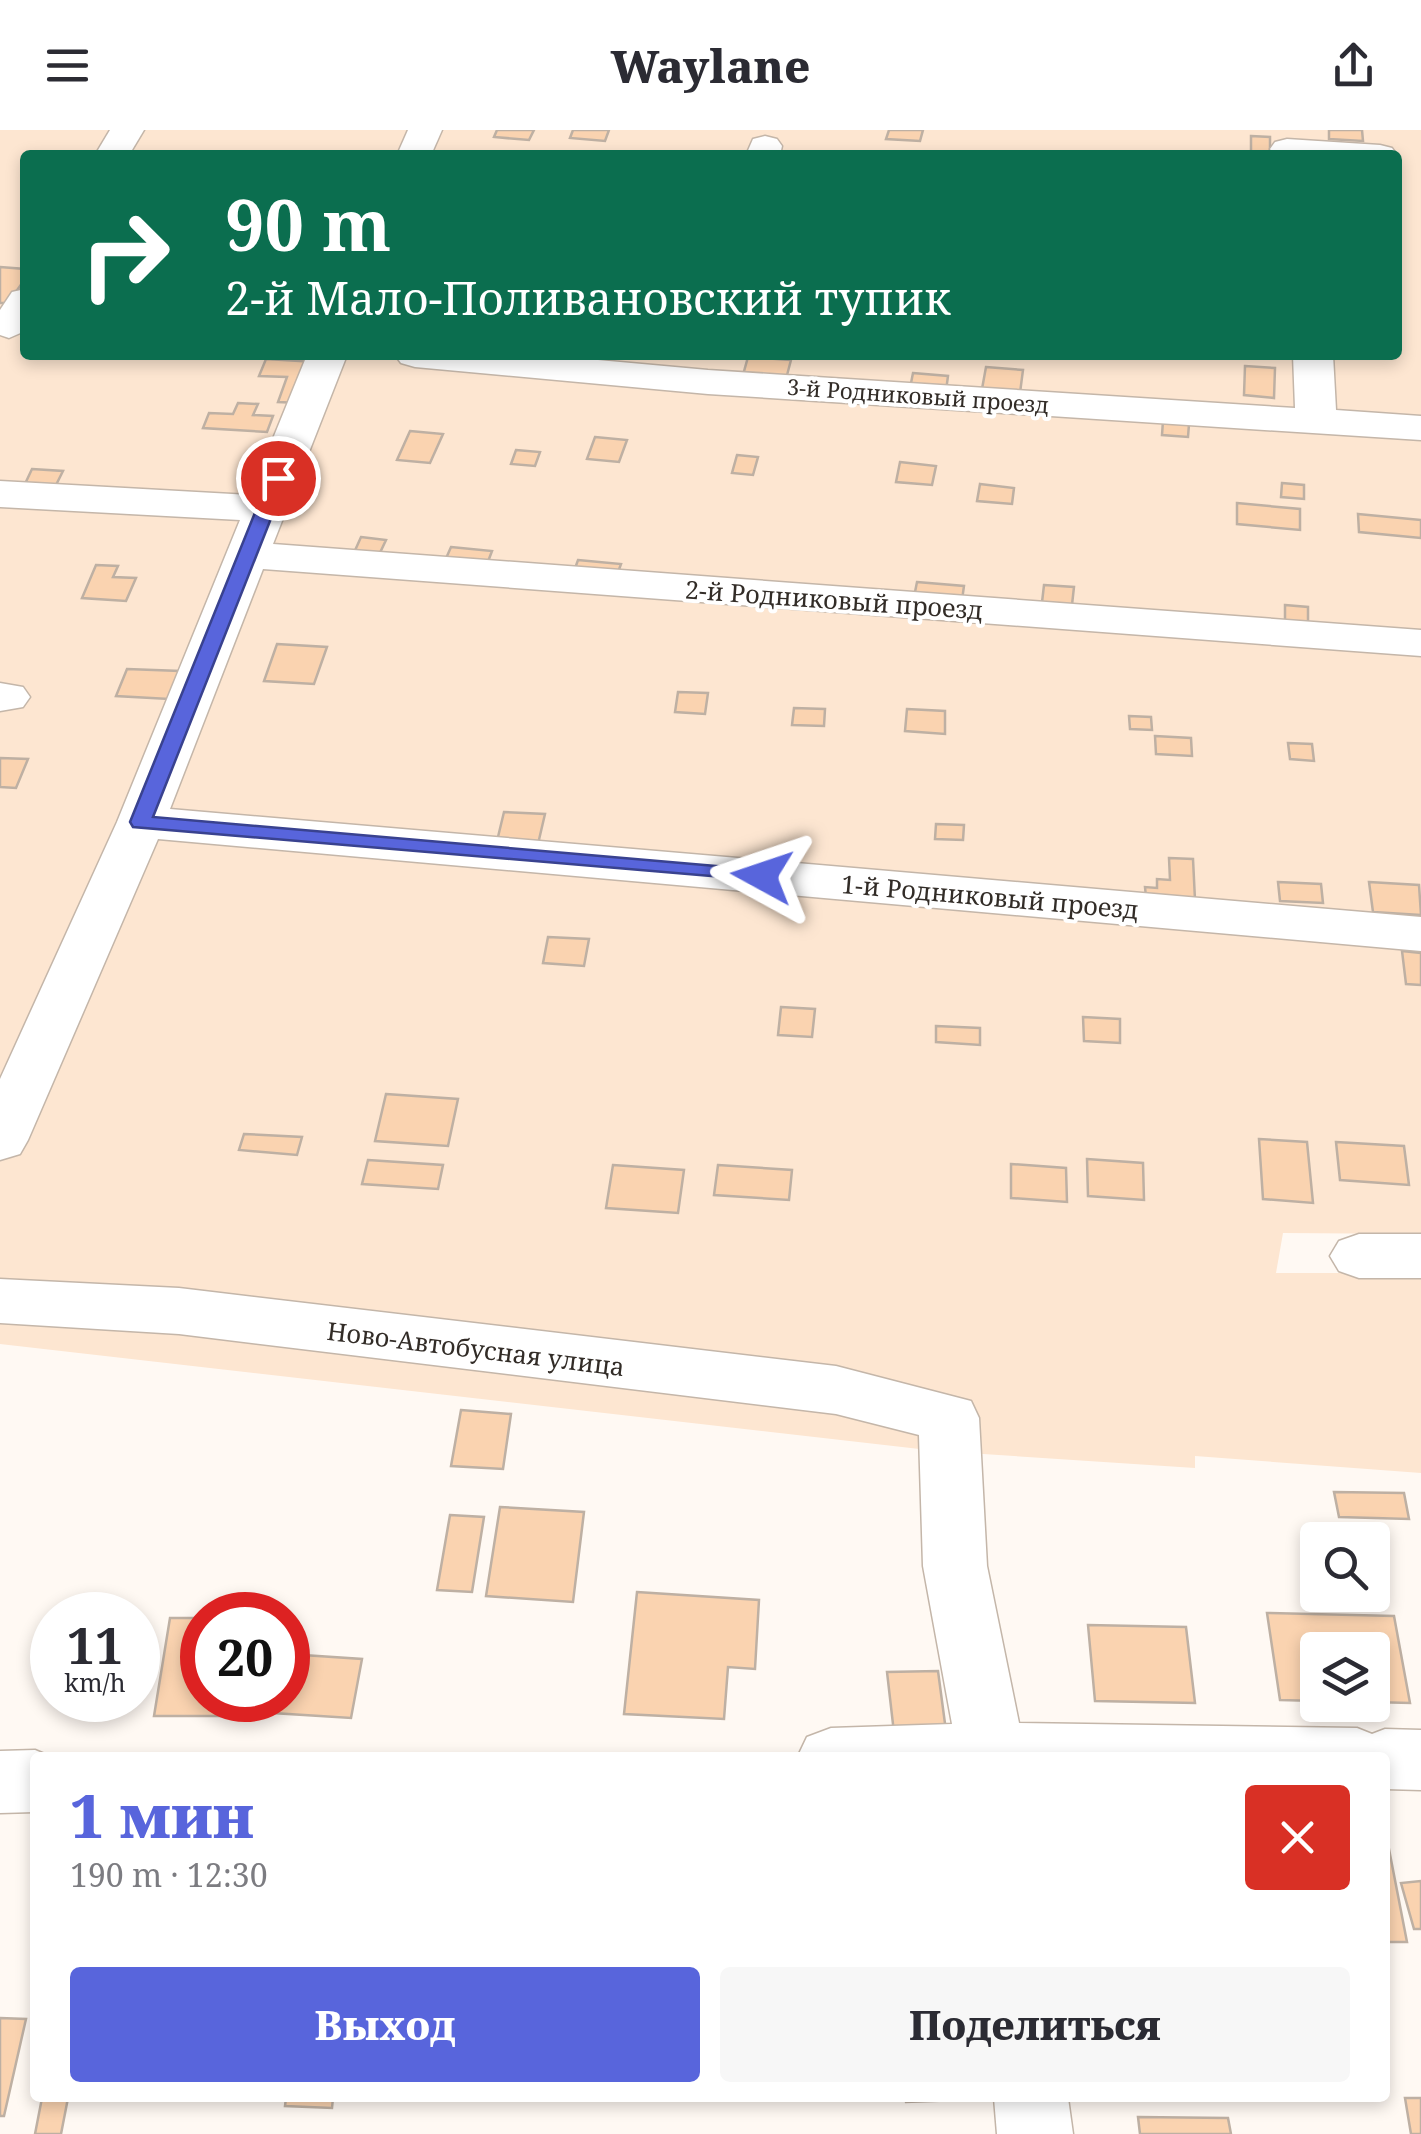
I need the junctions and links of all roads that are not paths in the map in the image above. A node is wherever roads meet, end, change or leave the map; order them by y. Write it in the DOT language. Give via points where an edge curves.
graph roads {
  1 [pos="1286,145"];
  2 [pos="1336,150"];
  3 [pos="325,360"];
  4 [pos="529,360"];
  5 [pos="968,360"];
  6 [pos="1313,360"];
  7 [pos="712,368"];
  8 [pos="968,398"];
  9 [pos="1316,421"];
  10 [pos="1421,428"];
  11 [pos="0,494"];
  12 [pos="266,509"];
  13 [pos="247,555"];
  14 [pos="1421,643"];
  15 [pos="140,822"];
  16 [pos="1421,934"];
  17 [pos="0,1140"];
  18 [pos="1358,1256"];
  19 [pos="1421,1256"];
  20 [pos="0,1300"];
  21 [pos="990,1752"];
  22 [pos="1390,1758"];
  23 [pos="1421,1760"];
  24 [pos="30,1781"];
  25 [pos="0,1782"];
  26 [pos="1031,2102"];
  27 [pos="1035,2134"];
  1 -- 2 [label="street"];
  3 -- 12 [label="street"];
  4 -- 7 [label="street, 3-й Родниковый проезд"];
  5 -- 8 [label="street"];
  6 -- 9 [label="street"];
  7 -- 8 [label="street, 3-й Родниковый проезд"];
  8 -- 9 [label="street, 3-й Родниковый проезд"];
  9 -- 10 [label="street, 3-й Родниковый проезд"];
  11 -- 12 [label="street"];
  12 -- 13 [label="street"];
  13 -- 14 [label="street, 2-й Родниковый проезд"];
  13 -- 15 [label="street"];
  15 -- 16 [label="street, 1-й Родниковый проезд"];
  15 -- 17 [label="street"];
  18 -- 19 [label="street"];
  20 -- 21 [label="street, Ново-Автобусная улица" via="179,1312 836,1390 949,1418 955,1566"];
  22 -- 23 [label="street"];
  24 -- 25 [label="street"];
  26 -- 27 [label="street"];
}
